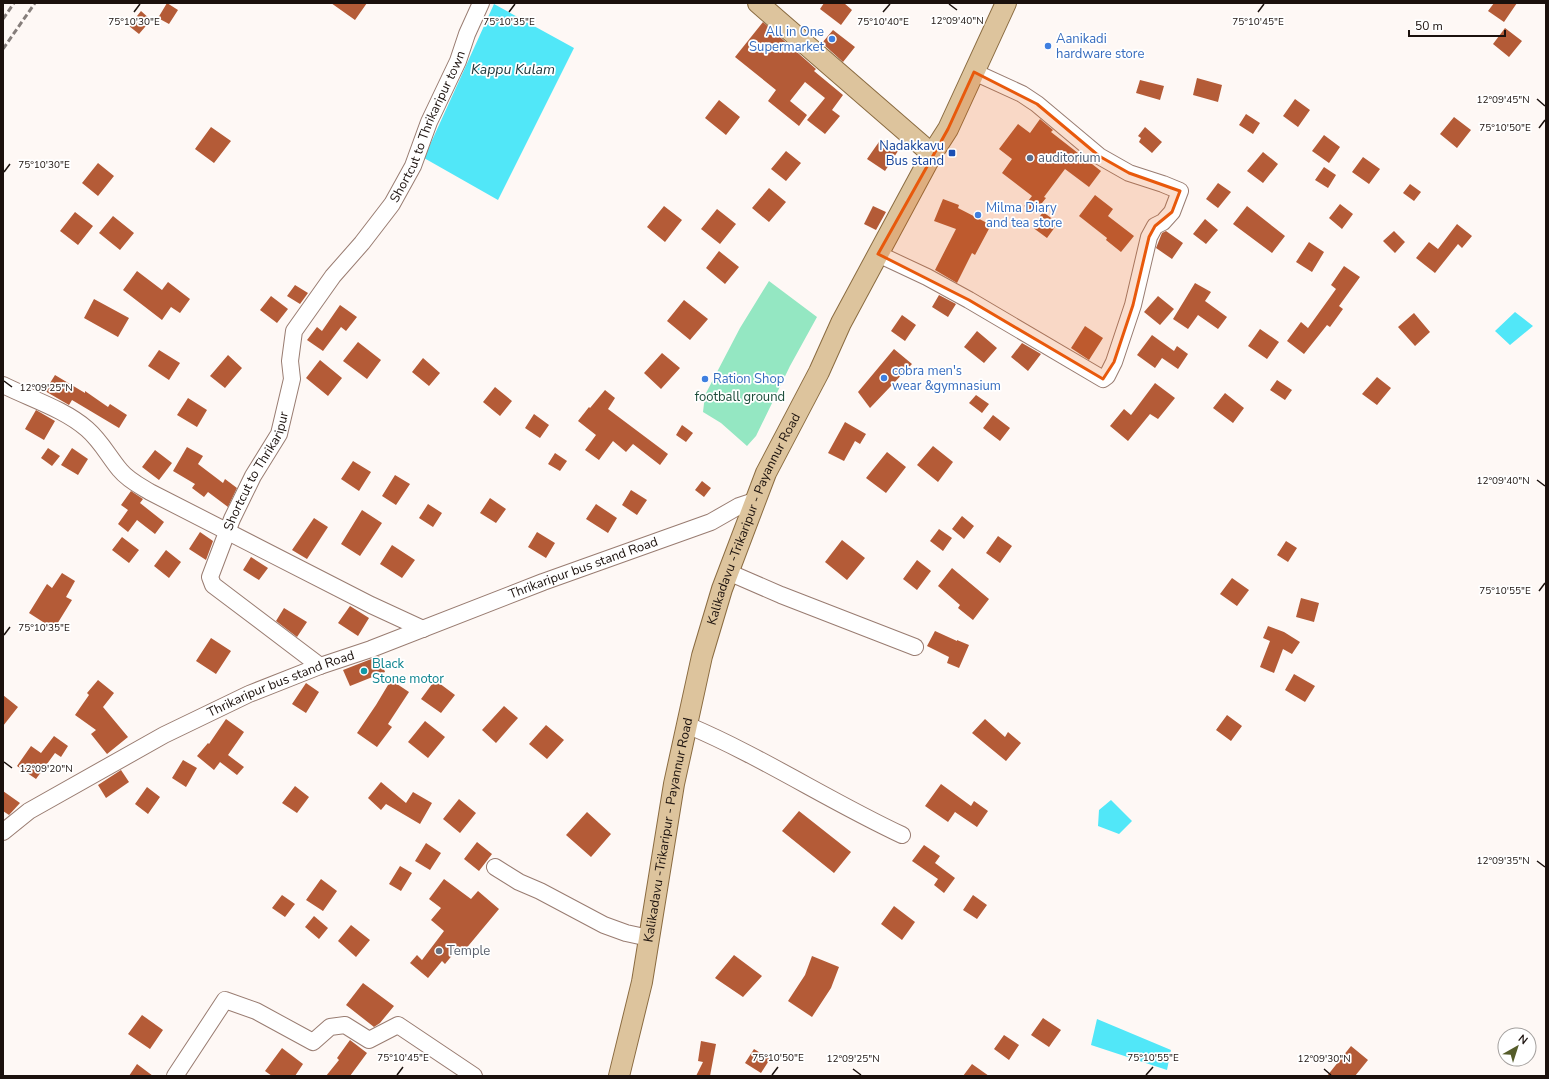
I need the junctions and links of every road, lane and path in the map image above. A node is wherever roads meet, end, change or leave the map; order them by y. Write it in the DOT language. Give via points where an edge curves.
graph roads {
  1 [pos="481,3"];
  2 [pos="758,3"];
  3 [pos="1006,3"];
  4 [pos="974,72"];
  5 [pos="932,154"];
  6 [pos="362,243"];
  7 [pos="878,254"];
  8 [pos="3,385"];
  9 [pos="754,501"];
  10 [pos="227,532"];
  11 [pos="728,572"];
  12 [pos="423,629"];
  13 [pos="915,647"];
  14 [pos="320,666"];
  15 [pos="687,725"];
  16 [pos="3,832"];
  17 [pos="902,835"];
  18 [pos="495,867"];
  19 [pos="649,938"];
  20 [pos="175,1076"];
  21 [pos="474,1076"];
  22 [pos="619,1076"];
  1 -- 6 [label="street, Shortcut to Thrikaripur town" via="458,62 429,122 413,166 392,204"];
  2 -- 5 [label="main road"];
  3 -- 4 [label="main road, Kalikadavu -Trikaripur - Payannur Road"];
  4 -- 5 [label="main road, Kalikadavu -Trikaripur - Payannur Road" via="948,129"];
  4 -- 7 [label="street" via="1022,94 1099,156 1123,170 1180,191 1172,212 1164,222 1155,226 1149,237 1133,305 1107,376 1103,379 969,300"];
  5 -- 7 [label="main road, Kalikadavu -Trikaripur - Payannur Road"];
  6 -- 10 [label="street, Shortcut to Thrikaripur" via="333,276 294,331 290,361 292,378 279,434 254,476"];
  7 -- 9 [label="main road, Kalikadavu -Trikaripur - Payannur Road" via="766,472"];
  8 -- 10 [label="street" via="59,411 86,428 96,437 120,470 144,489"];
  9 -- 11 [label="main road, Kalikadavu -Trikaripur - Payannur Road"];
  9 -- 12 [label="street, Thrikaripur bus stand Road" via="739,506 711,522 543,582"];
  10 -- 12 [label="street"];
  10 -- 14 [label="street, Shortcut to Thrikaripur" via="210,577 213,585"];
  11 -- 13 [label="street"];
  11 -- 15 [label="main road, Kalikadavu -Trikaripur - Payannur Road" via="702,656"];
  12 -- 14 [label="street, Thrikaripur bus stand Road"];
  14 -- 16 [label="street, Thrikaripur bus stand Road" via="249,694 164,735 29,811"];
  15 -- 17 [label="street" via="720,739"];
  15 -- 19 [label="main road, Kalikadavu -Trikaripur - Payannur Road" via="674,784"];
  18 -- 19 [label="street" via="604,925"];
  19 -- 22 [label="main road, Kalikadavu -Trikaripur - Payannur Road" via="642,982"];
  20 -- 21 [label="street" via="225,1000 256,1011 313,1042 330,1027 345,1025 369,1040 398,1025"];
}
